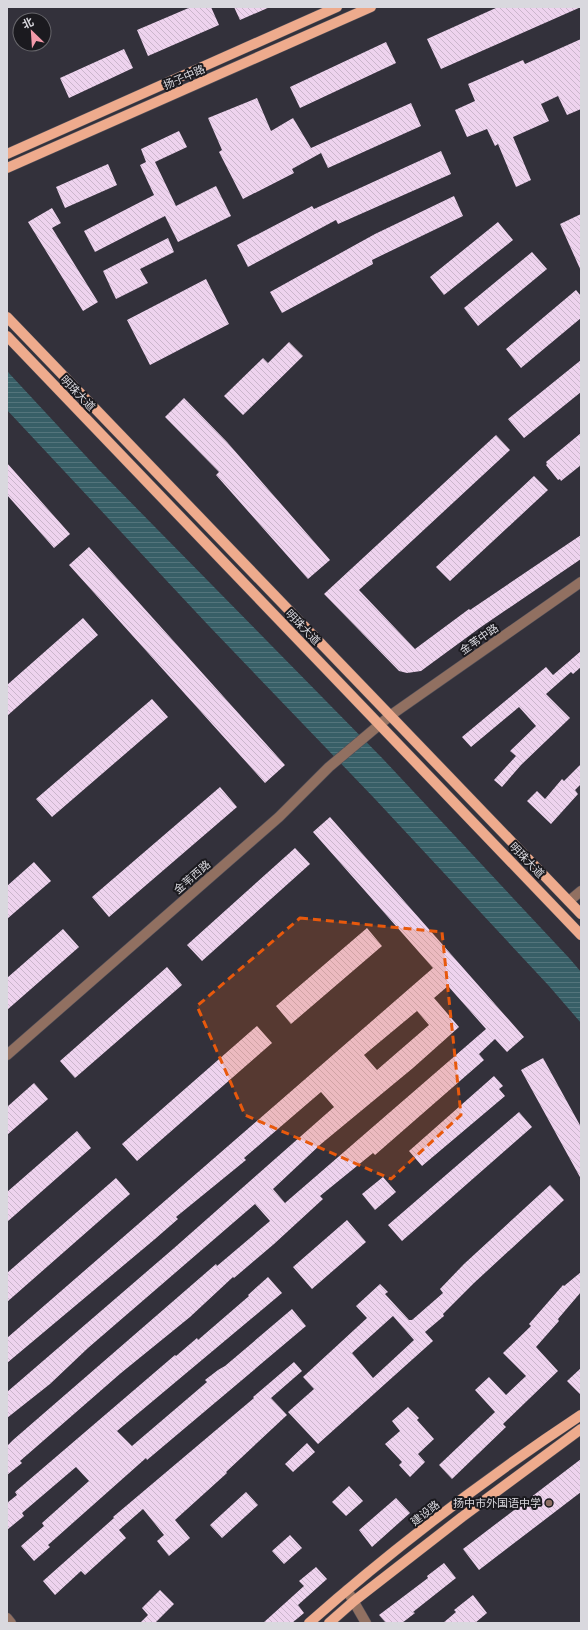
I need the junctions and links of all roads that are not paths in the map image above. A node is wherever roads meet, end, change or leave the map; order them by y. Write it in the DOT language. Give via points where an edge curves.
graph roads {
  1 [pos="337,7"];
  2 [pos="371,7"];
  3 [pos="7,154"];
  4 [pos="7,168"];
  5 [pos="7,317"];
  6 [pos="7,336"];
  7 [pos="581,582"];
  8 [pos="391,715"];
  9 [pos="380,724"];
  10 [pos="581,891"];
  11 [pos="569,901"];
  12 [pos="581,914"];
  13 [pos="581,935"];
  14 [pos="7,1055"];
  15 [pos="581,1415"];
  16 [pos="581,1430"];
  17 [pos="347,1590"];
  18 [pos="354,1601"];
  19 [pos="7,1618"];
  20 [pos="11,1623"];
  21 [pos="309,1623"];
  22 [pos="329,1623"];
  23 [pos="366,1623"];
  1 -- 3 [label="main road, 扬子中路"];
  2 -- 4 [label="main road, 扬子中路"];
  5 -- 8 [label="main road, 明珠大道"];
  6 -- 9 [label="main road, 明珠大道"];
  7 -- 8 [label="street, 金苇中路"];
  8 -- 9 [label="street, 金苇西路"];
  8 -- 11 [label="main road, 明珠大道"];
  9 -- 13 [label="main road, 明珠大道"];
  9 -- 14 [label="street, 金苇西路" via="330,767 279,817"];
  10 -- 11 [label="street"];
  11 -- 12 [label="main road, 明珠大道"];
  15 -- 17 [label="main road, 建设路" via="452,1507"];
  16 -- 18 [label="main road" via="462,1517"];
  17 -- 18 [label="street"];
  17 -- 21 [label="main road, 建设路"];
  18 -- 22 [label="main road"];
  18 -- 23 [label="street"];
  19 -- 20 [label="street"];
}
